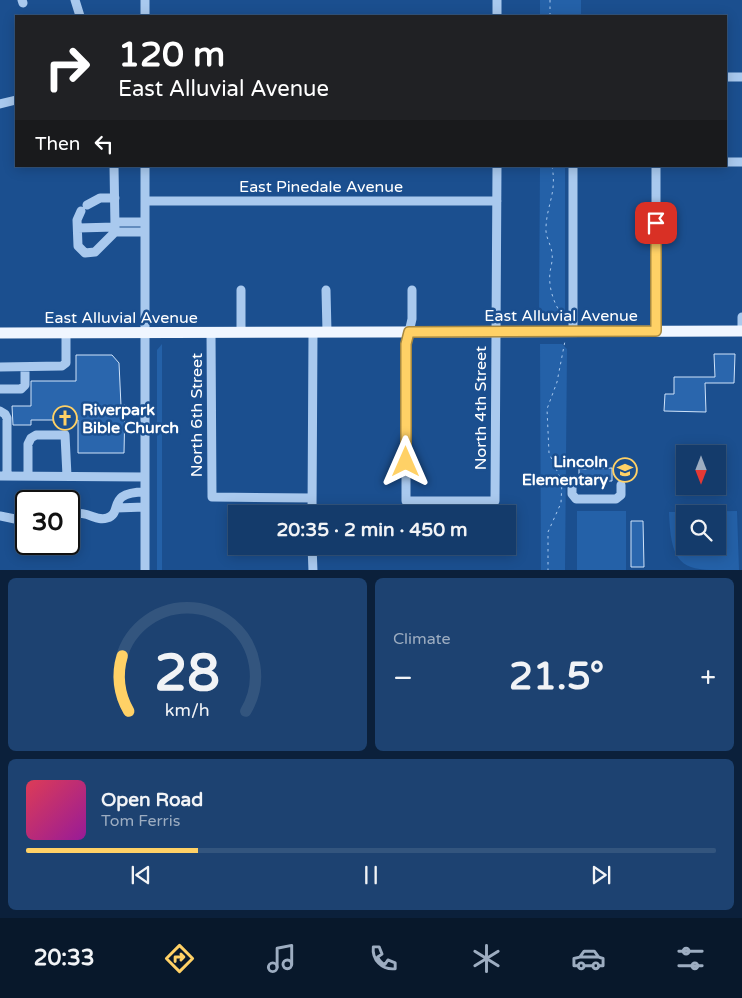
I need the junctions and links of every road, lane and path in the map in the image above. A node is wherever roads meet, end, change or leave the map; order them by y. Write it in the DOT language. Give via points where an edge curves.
graph roads {
  1 [pos="75,0"];
  2 [pos="145,0"];
  3 [pos="497,0"];
  4 [pos="550,0"];
  5 [pos="80,15"];
  6 [pos="145,15"];
  7 [pos="497,15"];
  8 [pos="550,15"];
  9 [pos="727,77"];
  10 [pos="742,77"];
  11 [pos="15,100"];
  12 [pos="0,104"];
  13 [pos="727,162"];
  14 [pos="742,162"];
  15 [pos="114,167"];
  16 [pos="145,167"];
  17 [pos="497,167"];
  18 [pos="552,167"];
  19 [pos="573,167"];
  20 [pos="656,167"];
  21 [pos="115,198"];
  22 [pos="496,201"];
  23 [pos="145,202"];
  24 [pos="145,222"];
  25 [pos="115,227"];
  26 [pos="78,228"];
  27 [pos="145,232"];
  28 [pos="241,290"];
  29 [pos="326,290"];
  30 [pos="412,290"];
  31 [pos="742,317"];
  32 [pos="565,319"];
  33 [pos="573,331"];
  34 [pos="656,331"];
  35 [pos="742,331"];
  36 [pos="145,332"];
  37 [pos="211,332"];
  38 [pos="241,332"];
  39 [pos="313,332"];
  40 [pos="326,332"];
  41 [pos="409,332"];
  42 [pos="496,332"];
  43 [pos="0,333"];
  44 [pos="66,333"];
  45 [pos="565,344"];
  46 [pos="0,367"];
  47 [pos="25,367"];
  48 [pos="0,389"];
  49 [pos="0,411"];
  50 [pos="3,476"];
  51 [pos="28,476"];
  52 [pos="67,476"];
  53 [pos="145,477"];
  54 [pos="572,484"];
  55 [pos="621,485"];
  56 [pos="145,492"];
  57 [pos="312,498"];
  58 [pos="312,505"];
  59 [pos="145,507"];
  60 [pos="116,508"];
  61 [pos="80,513"];
  62 [pos="0,516"];
  63 [pos="15,519"];
  64 [pos="312,555"];
  65 [pos="145,570"];
  66 [pos="313,570"];
  67 [pos="548,570"];
  1 -- 5 [label="street"];
  2 -- 6 [label="street"];
  3 -- 7 [label="street"];
  4 -- 8 [label="path"];
  9 -- 10 [label="street"];
  11 -- 12 [label="street"];
  13 -- 14 [label="street"];
  15 -- 21 [label="street"];
  16 -- 23 [label="street"];
  17 -- 22 [label="street, North 4th Street"];
  18 -- 32 [label="path" via="554,190 546,228 552,254 550,280 554,302"];
  19 -- 33 [label="street"];
  20 -- 34 [label="street"];
  21 -- 25 [label="street"];
  21 -- 26 [label="street" via="100,198 84,208 77,220"];
  22 -- 23 [label="street, East Pinedale Avenue"];
  22 -- 42 [label="street, North 4th Street"];
  23 -- 24 [label="street"];
  24 -- 25 [label="street"];
  24 -- 27 [label="street"];
  25 -- 26 [label="street"];
  25 -- 26 [label="street" via="95,252 85,253 78,246"];
  25 -- 27 [label="street"];
  27 -- 36 [label="street"];
  28 -- 38 [label="street"];
  29 -- 40 [label="street"];
  30 -- 41 [label="street"];
  31 -- 35 [label="street, East Alluvial Avenue"];
  33 -- 34 [label="main road, East Alluvial Avenue"];
  33 -- 42 [label="main road, East Alluvial Avenue"];
  34 -- 35 [label="main road, East Alluvial Avenue"];
  36 -- 37 [label="main road, East Alluvial Avenue"];
  36 -- 44 [label="main road, East Alluvial Avenue"];
  36 -- 53 [label="street"];
  37 -- 38 [label="main road, East Alluvial Avenue"];
  37 -- 57 [label="street, North 6th Street" via="212,497"];
  38 -- 39 [label="main road, East Alluvial Avenue"];
  39 -- 40 [label="main road, East Alluvial Avenue"];
  39 -- 57 [label="street"];
  40 -- 41 [label="main road, East Alluvial Avenue"];
  41 -- 42 [label="main road, East Alluvial Avenue"];
  41 -- 42 [label="street, North 4th Street" via="406,344 406,501 495,501"];
  43 -- 44 [label="main road, East Alluvial Avenue"];
  44 -- 47 [label="street" via="66,362 62,366"];
  45 -- 67 [label="path" via="547,409 549,453 562,482 562,503 548,532"];
  46 -- 47 [label="street"];
  47 -- 48 [label="street" via="25,385 21,389"];
  49 -- 50 [label="street" via="7,418"];
  50 -- 51 [label="street"];
  51 -- 52 [label="street"];
  51 -- 52 [label="street" via="30,438 65,435"];
  52 -- 53 [label="street"];
  53 -- 56 [label="street"];
  54 -- 55 [label="street" via="572,494 576,499 616,499 621,495"];
  56 -- 59 [label="street"];
  56 -- 60 [label="street" via="123,494"];
  57 -- 58 [label="street"];
  59 -- 60 [label="street"];
  59 -- 65 [label="street"];
  60 -- 61 [label="street" via="107,518"];
  62 -- 63 [label="street"];
  64 -- 66 [label="street"];
}
